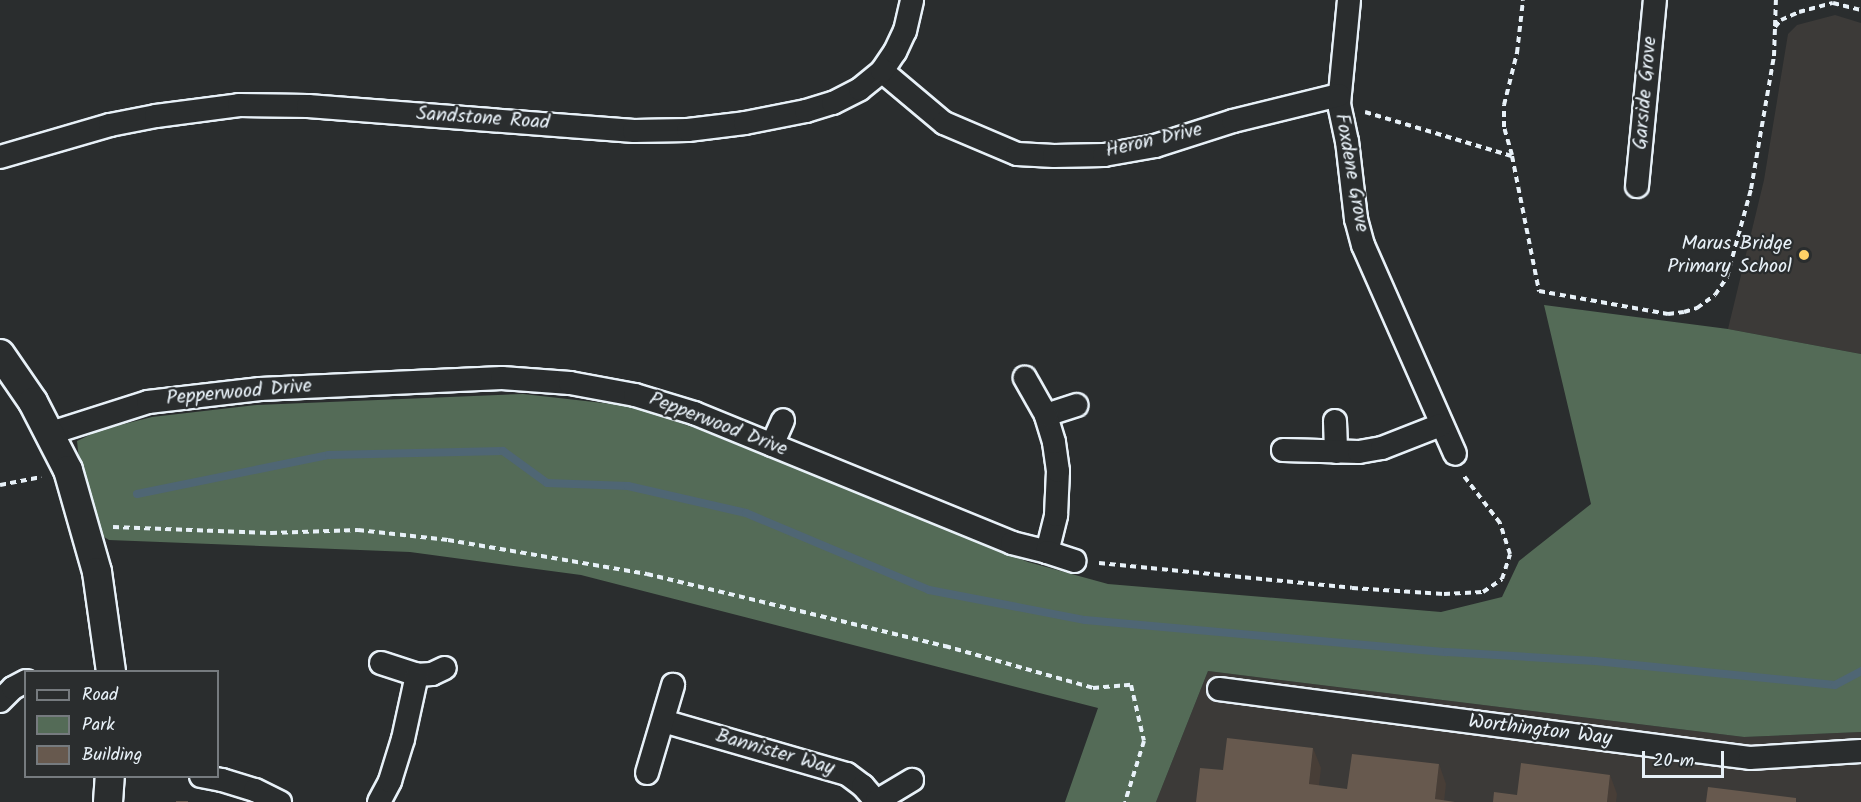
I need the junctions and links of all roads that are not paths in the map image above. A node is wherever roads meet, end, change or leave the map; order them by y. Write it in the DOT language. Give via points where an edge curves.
graph roads {
  1 [pos="912,0"];
  2 [pos="1349,0"];
  3 [pos="1655,0"];
  4 [pos="882,71"];
  5 [pos="1339,95"];
  6 [pos="0,157"];
  7 [pos="1637,186"];
  8 [pos="0,354"];
  9 [pos="1025,378"];
  10 [pos="1076,405"];
  11 [pos="1046,415"];
  12 [pos="1436,415"];
  13 [pos="783,420"];
  14 [pos="1335,421"];
  15 [pos="51,433"];
  16 [pos="772,445"];
  17 [pos="1283,450"];
  18 [pos="1336,452"];
  19 [pos="1455,454"];
  20 [pos="1047,552"];
  21 [pos="1075,561"];
  22 [pos="381,663"];
  23 [pos="445,668"];
  24 [pos="111,670"];
  25 [pos="417,675"];
  26 [pos="24,682"];
  27 [pos="673,685"];
  28 [pos="1219,690"];
  29 [pos="0,701"];
  30 [pos="663,721"];
  31 [pos="1861,751"];
  32 [pos="647,773"];
  33 [pos="110,778"];
  34 [pos="208,778"];
  35 [pos="912,780"];
  36 [pos="877,801"];
  37 [pos="108,802"];
  38 [pos="280,802"];
  39 [pos="380,802"];
  1 -- 4 [label="street, Sandstone Road" via="906,31"];
  2 -- 5 [label="street, Foxdene Grove"];
  3 -- 7 [label="street, Garside Grove"];
  4 -- 5 [label="street, Heron Drive" via="944,123 1017,154 1054,156 1104,155 1155,146 1233,121"];
  4 -- 6 [label="street, Sandstone Road" via="860,89 833,103 745,123 688,130 634,131 308,106 239,105 111,125"];
  5 -- 12 [label="street, Foxdene Grove" via="1363,246"];
  8 -- 15 [label="street"];
  9 -- 11 [label="street"];
  10 -- 11 [label="street"];
  11 -- 20 [label="street" via="1054,442 1059,497"];
  12 -- 18 [label="street" via="1382,448"];
  12 -- 19 [label="street, Foxdene Grove"];
  13 -- 16 [label="street"];
  14 -- 18 [label="street"];
  15 -- 16 [label="street, Pepperwood Drive" via="148,402 260,389 502,378 570,383 635,395 694,413"];
  15 -- 24 [label="street" via="86,526 104,610"];
  16 -- 20 [label="street, Pepperwood Drive" via="1012,543"];
  17 -- 18 [label="street"];
  20 -- 21 [label="street, Pepperwood Drive"];
  22 -- 25 [label="street"];
  23 -- 25 [label="street"];
  25 -- 39 [label="street" via="403,740"];
  26 -- 29 [label="street"];
  27 -- 30 [label="street"];
  28 -- 31 [label="street, Worthington Way" via="1750,758"];
  30 -- 32 [label="street"];
  30 -- 36 [label="street, Bannister Way" via="847,774"];
  33 -- 37 [label="street"];
  34 -- 38 [label="street" via="255,790"];
  35 -- 36 [label="street, Bannister Way"];
}
